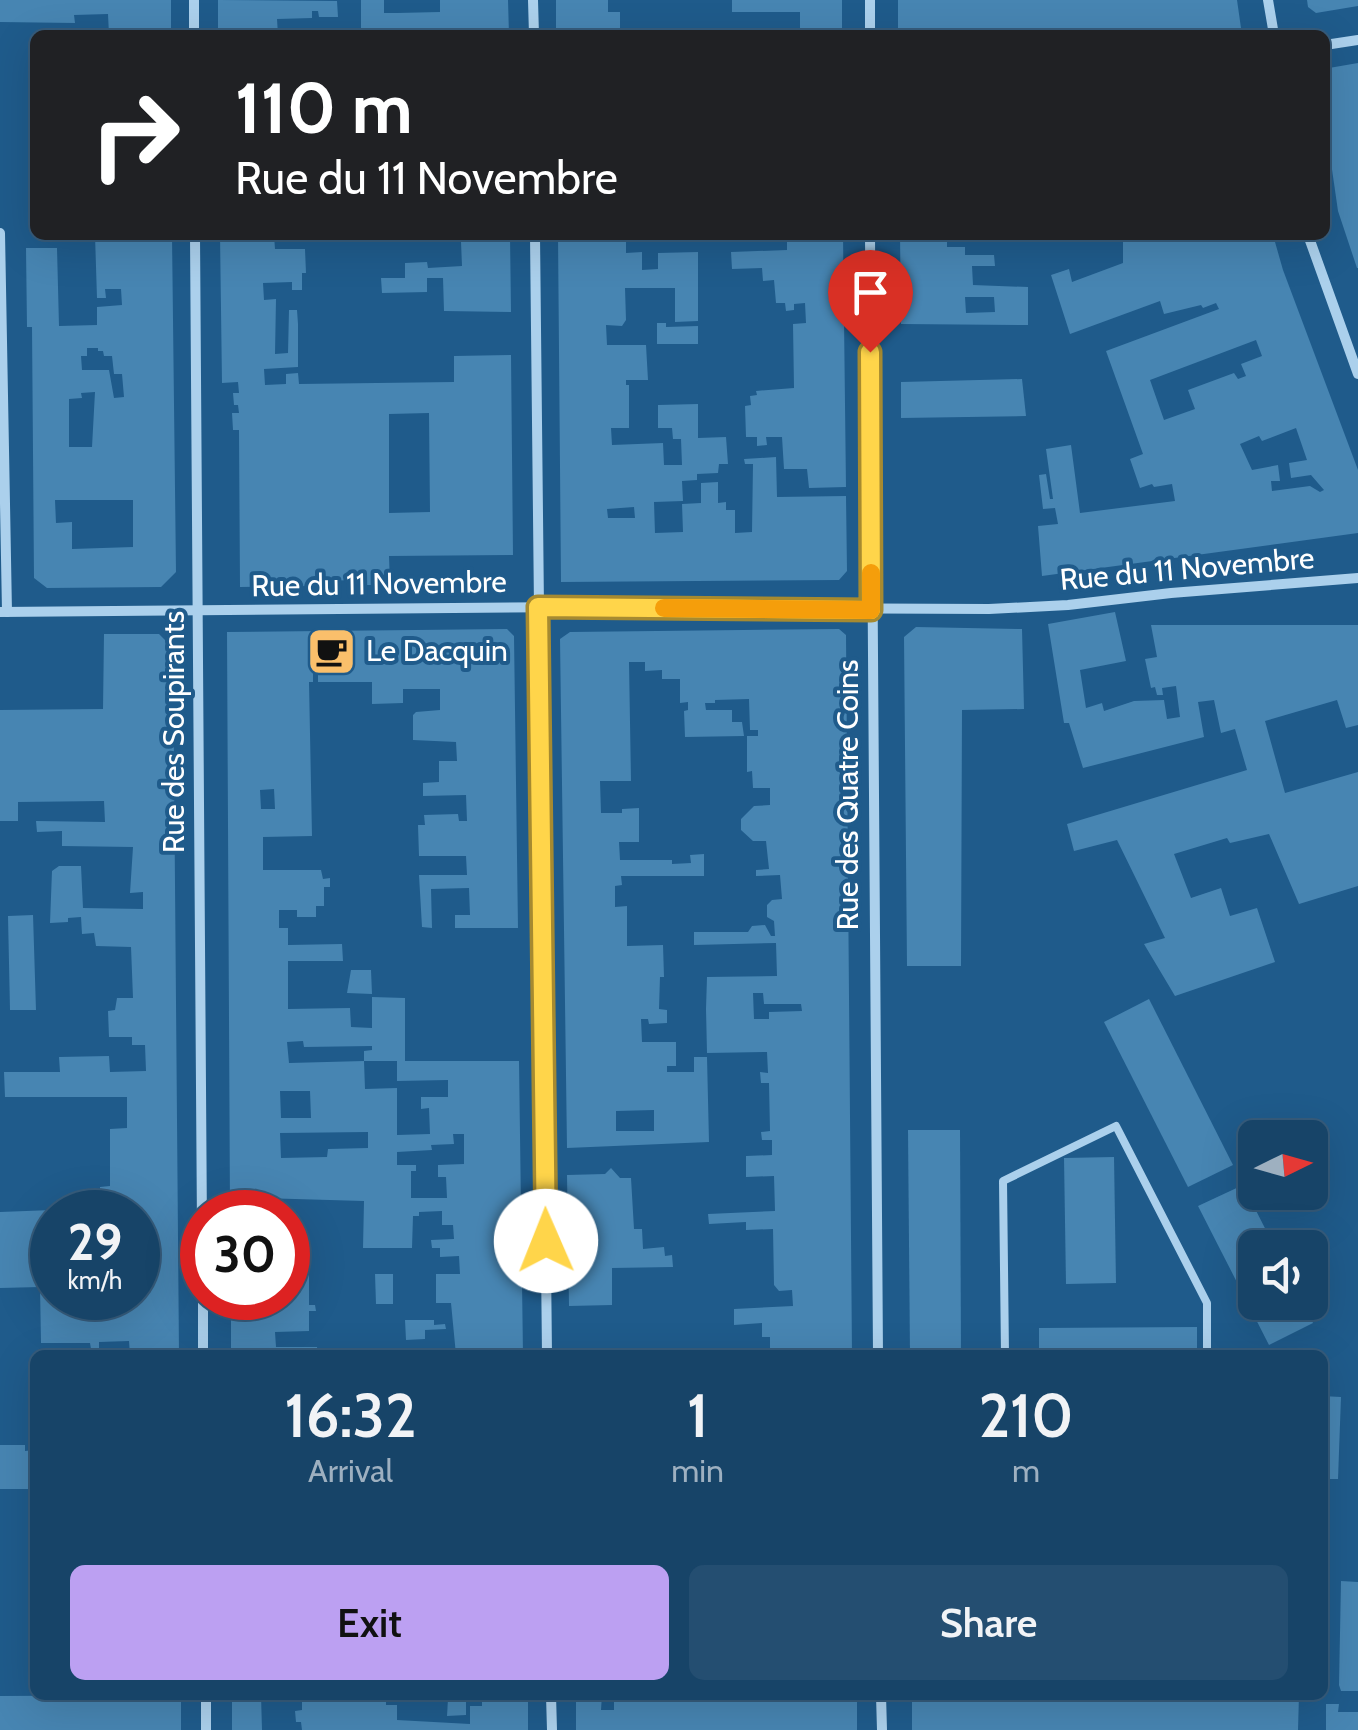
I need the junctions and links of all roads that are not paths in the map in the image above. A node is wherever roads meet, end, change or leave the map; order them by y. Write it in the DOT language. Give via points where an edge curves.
graph roads {
  1 [pos="194,0"];
  2 [pos="534,0"];
  3 [pos="870,0"];
  4 [pos="1268,0"];
  5 [pos="194,30"];
  6 [pos="534,30"];
  7 [pos="870,30"];
  8 [pos="1273,30"];
  9 [pos="1358,40"];
  10 [pos="1330,45"];
  11 [pos="0,233"];
  12 [pos="195,240"];
  13 [pos="535,240"];
  14 [pos="870,240"];
  15 [pos="1310,240"];
  16 [pos="1358,374"];
  17 [pos="1358,578"];
  18 [pos="538,607"];
  19 [pos="198,610"];
  20 [pos="871,610"];
  21 [pos="4,612"];
  22 [pos="202,1190"];
  23 [pos="203,1320"];
  24 [pos="203,1350"];
  25 [pos="548,1350"];
  26 [pos="878,1350"];
  27 [pos="1005,1350"];
  28 [pos="1207,1350"];
  29 [pos="206,1700"];
  30 [pos="551,1700"];
  31 [pos="881,1700"];
  32 [pos="206,1730"];
  33 [pos="552,1730"];
  34 [pos="882,1730"];
  1 -- 5 [label="street"];
  2 -- 6 [label="street"];
  3 -- 7 [label="street"];
  4 -- 8 [label="street"];
  9 -- 10 [label="street"];
  11 -- 21 [label="street"];
  12 -- 19 [label="street, Rue des Soupirants"];
  13 -- 18 [label="street"];
  14 -- 20 [label="street, Rue des Quatre Coins"];
  15 -- 16 [label="street"];
  17 -- 20 [label="street, Rue du 11 Novembre" via="1039,607"];
  18 -- 19 [label="street, Rue du 11 Novembre"];
  18 -- 20 [label="street, Rue du 11 Novembre"];
  18 -- 25 [label="street"];
  19 -- 21 [label="street, Rue du 11 Novembre"];
  19 -- 22 [label="street, Rue des Soupirants"];
  20 -- 26 [label="street, Rue des Quatre Coins"];
  23 -- 24 [label="street"];
  27 -- 28 [label="lane" via="1004,1181 1116,1126 1207,1302"];
  29 -- 32 [label="street"];
  30 -- 33 [label="street"];
  31 -- 34 [label="street"];
}
